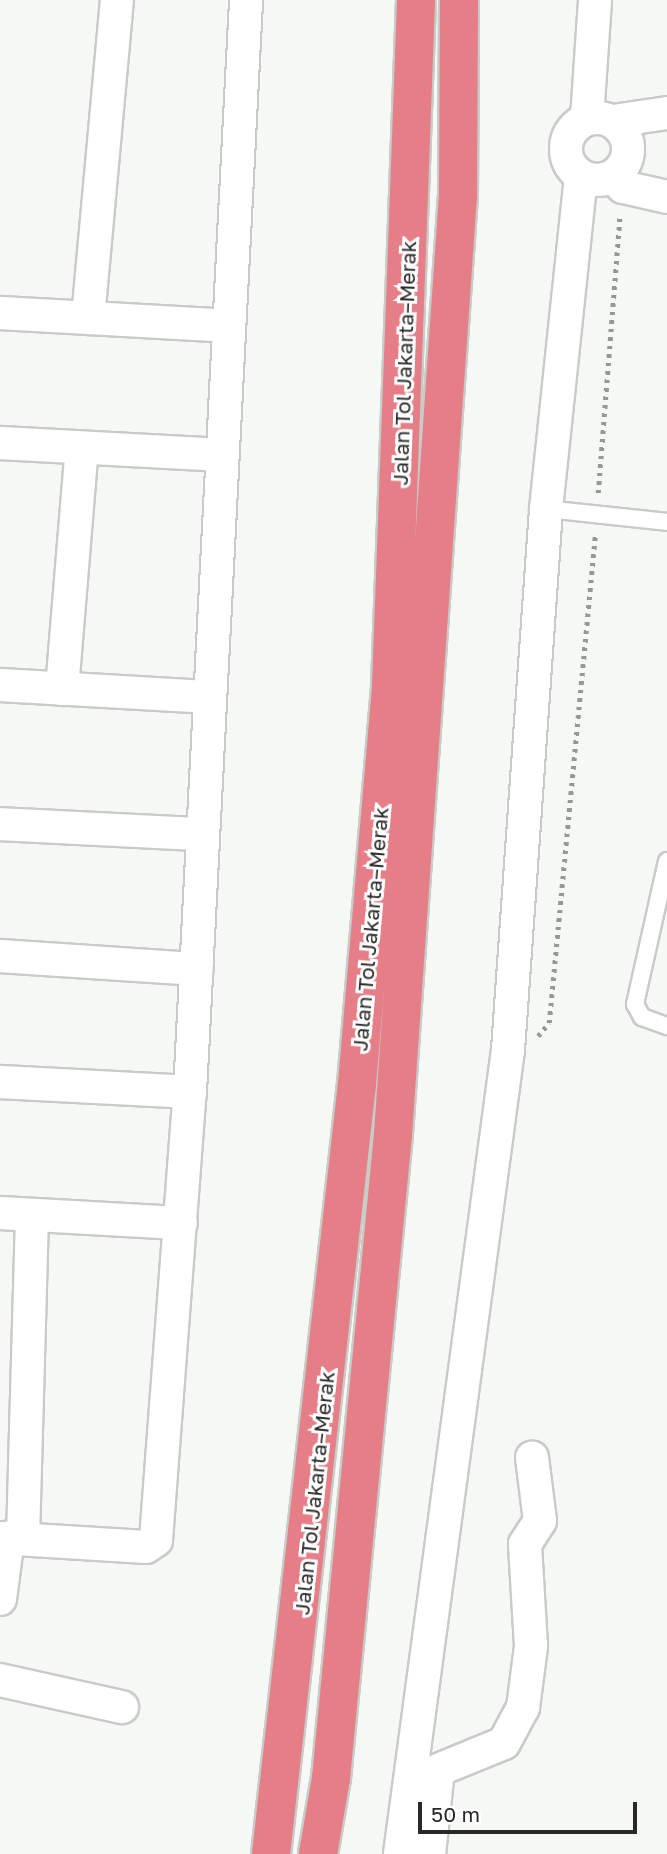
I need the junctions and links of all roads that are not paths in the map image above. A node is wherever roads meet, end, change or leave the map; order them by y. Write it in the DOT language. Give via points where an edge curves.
graph roads {
  1 [pos="117,0"];
  2 [pos="246,0"];
  3 [pos="416,0"];
  4 [pos="460,0"];
  5 [pos="595,0"];
  6 [pos="667,113"];
  7 [pos="600,120"];
  8 [pos="581,177"];
  9 [pos="617,182"];
  10 [pos="667,197"];
  11 [pos="0,313"];
  12 [pos="88,318"];
  13 [pos="229,326"];
  14 [pos="0,443"];
  15 [pos="82,448"];
  16 [pos="221,455"];
  17 [pos="545,509"];
  18 [pos="667,522"];
  19 [pos="0,684"];
  20 [pos="62,689"];
  21 [pos="208,696"];
  22 [pos="0,824"];
  23 [pos="201,834"];
  24 [pos="667,861"];
  25 [pos="0,956"];
  26 [pos="197,969"];
  27 [pos="667,1026"];
  28 [pos="0,1082"];
  29 [pos="190,1092"];
  30 [pos="0,1213"];
  31 [pos="32,1216"];
  32 [pos="181,1223"];
  33 [pos="532,1458"];
  34 [pos="10,1538"];
  35 [pos="0,1599"];
  36 [pos="0,1680"];
  37 [pos="122,1707"];
  38 [pos="271,1854"];
  39 [pos="318,1854"];
  40 [pos="400,1854"];
  41 [pos="429,1854"];
  1 -- 12 [label="street"];
  2 -- 13 [label="street"];
  3 -- 38 [label="highway, Jalan Tol Jakarta–Merak" via="391,686 354,1112"];
  4 -- 39 [label="highway, Jalan Tol Jakarta–Merak" via="458,196 393,1134 331,1778"];
  5 -- 7 [label="street"];
  6 -- 7 [label="street"];
  7 -- 8 [label="street" via="572,128 565,145 568,163"];
  7 -- 9 [label="street" via="628,149"];
  8 -- 9 [label="street"];
  8 -- 17 [label="street"];
  9 -- 10 [label="street"];
  11 -- 12 [label="street"];
  12 -- 13 [label="street"];
  13 -- 16 [label="street"];
  14 -- 15 [label="street"];
  15 -- 16 [label="street"];
  15 -- 20 [label="street"];
  16 -- 21 [label="street"];
  17 -- 18 [label="lane"];
  17 -- 40 [label="street" via="508,1051"];
  19 -- 20 [label="street"];
  20 -- 21 [label="street"];
  21 -- 23 [label="street"];
  22 -- 23 [label="street"];
  23 -- 26 [label="street"];
  24 -- 27 [label="lane" via="635,1004 642,1017"];
  25 -- 26 [label="street"];
  26 -- 29 [label="street"];
  28 -- 29 [label="street"];
  29 -- 32 [label="street"];
  30 -- 31 [label="street"];
  31 -- 32 [label="street"];
  31 -- 34 [label="street"];
  32 -- 34 [label="street" via="156,1540 146,1547"];
  33 -- 41 [label="street" via="540,1521 525,1544 531,1646 523,1708 504,1742 438,1770"];
  34 -- 35 [label="street"];
  36 -- 37 [label="street"];
}
